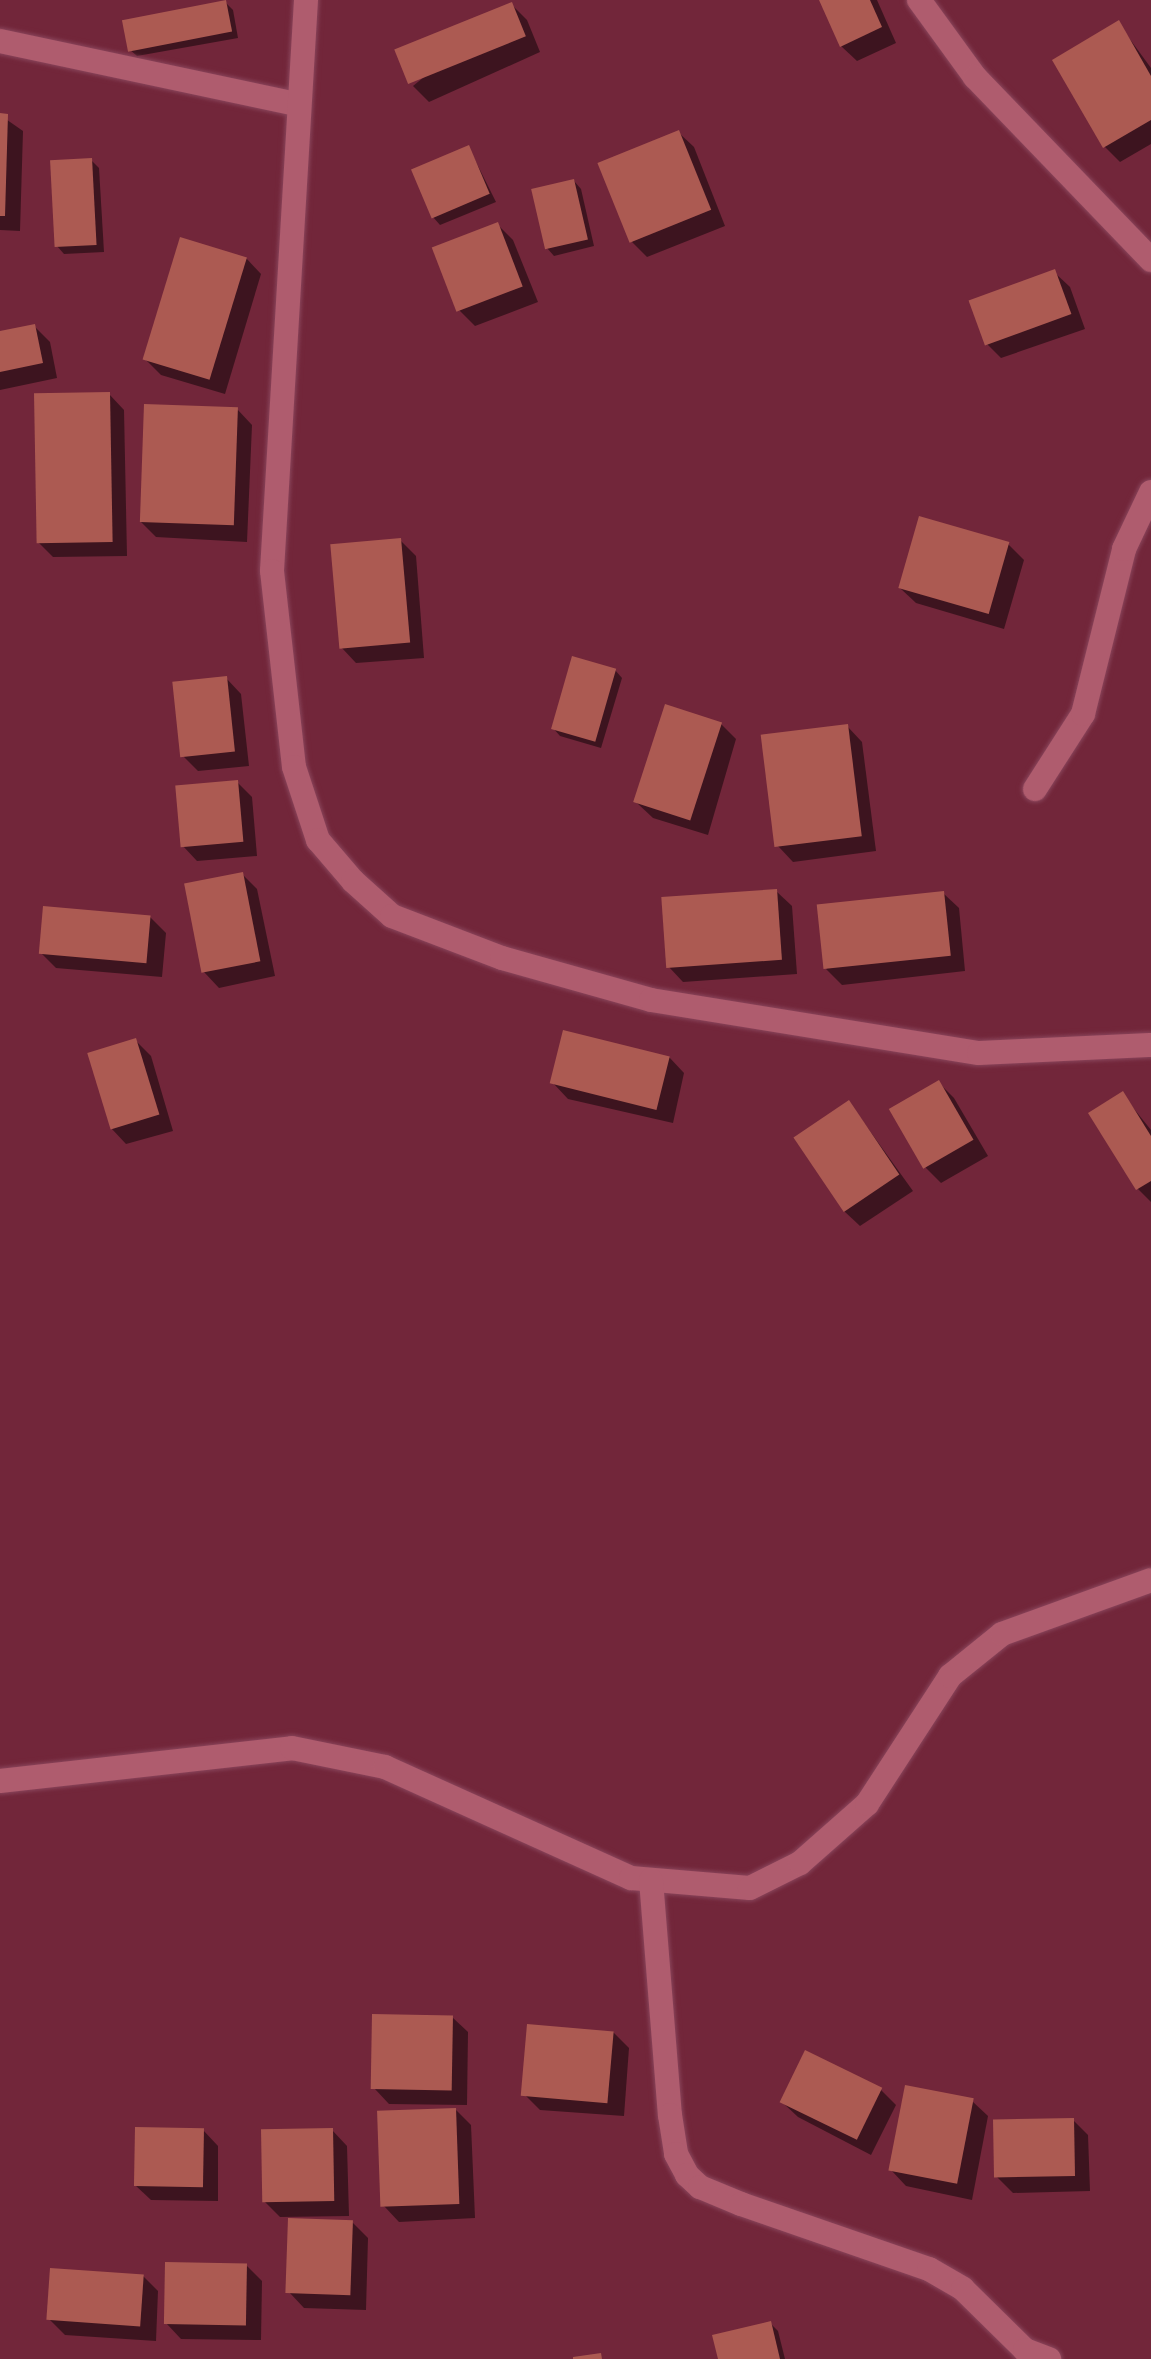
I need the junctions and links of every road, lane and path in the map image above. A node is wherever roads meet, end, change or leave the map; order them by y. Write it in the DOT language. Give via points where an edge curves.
graph roads {
  1 [pos="306,0"];
  2 [pos="919,0"];
  3 [pos="0,41"];
  4 [pos="297,104"];
  5 [pos="1151,260"];
  6 [pos="1151,492"];
  7 [pos="1035,789"];
  8 [pos="1151,1045"];
  9 [pos="1151,1580"];
  10 [pos="0,1781"];
  11 [pos="651,1880"];
  12 [pos="1049,2359"];
  1 -- 4 [label="street"];
  2 -- 5 [label="street" via="975,77"];
  3 -- 4 [label="street"];
  4 -- 8 [label="street" via="272,571 294,767 318,840 353,881 392,916 502,958 651,1000 979,1053"];
  6 -- 7 [label="street" via="1124,549 1083,714"];
  9 -- 11 [label="street" via="1002,1634 960,1667 918,1718 867,1804 800,1863 750,1888"];
  10 -- 11 [label="street" via="292,1748 385,1767 631,1878"];
  11 -- 12 [label="street" via="670,2115 676,2154 687,2175 700,2187 741,2204 929,2269 963,2289 1025,2350"];
}
